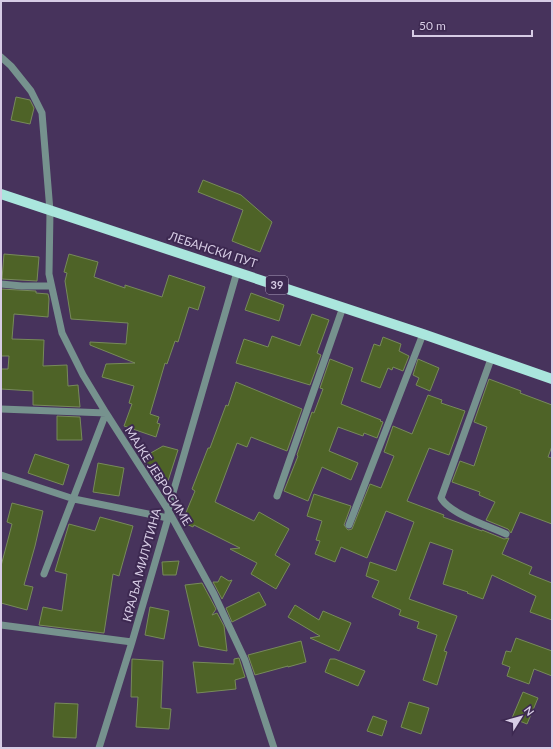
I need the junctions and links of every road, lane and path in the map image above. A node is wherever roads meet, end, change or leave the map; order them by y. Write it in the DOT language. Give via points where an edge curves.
graph roads {
  1 [pos="1,57"];
  2 [pos="1,194"];
  3 [pos="50,211"];
  4 [pos="237,272"];
  5 [pos="1,284"];
  6 [pos="51,286"];
  7 [pos="343,307"];
  8 [pos="423,334"];
  9 [pos="491,359"];
  10 [pos="552,379"];
  11 [pos="1,409"];
  12 [pos="106,413"];
  13 [pos="1,475"];
  14 [pos="276,496"];
  15 [pos="74,499"];
  16 [pos="168,510"];
  17 [pos="168,518"];
  18 [pos="349,525"];
  19 [pos="506,534"];
  20 [pos="44,574"];
  21 [pos="1,625"];
  22 [pos="132,642"];
  23 [pos="99,748"];
  24 [pos="274,748"];
  1 -- 3 [label="street, МАЈКЕ ЈЕВРОСИМЕ" via="32,91 42,113"];
  2 -- 3 [label="main road, ЛЕБАНСКИ ПУТ / 39"];
  3 -- 4 [label="main road, ЛЕБАНСКИ ПУТ / 39"];
  3 -- 6 [label="street, МАЈКЕ ЈЕВРОСИМЕ"];
  4 -- 7 [label="main road, ЛЕБАНСКИ ПУТ / 39"];
  4 -- 16 [label="street, КРАЉА МИЛУТИНА"];
  5 -- 6 [label="street"];
  6 -- 12 [label="street, МАЈКЕ ЈЕВРОСИМЕ" via="62,333"];
  7 -- 8 [label="main road, ЛЕБАНСКИ ПУТ / 39"];
  7 -- 14 [label="street"];
  8 -- 9 [label="main road, ЛЕБАНСКИ ПУТ / 39"];
  8 -- 18 [label="street"];
  9 -- 10 [label="main road, ЛЕБАНСКИ ПУТ / 39"];
  9 -- 19 [label="street" via="441,498 453,511"];
  11 -- 12 [label="street"];
  12 -- 15 [label="street"];
  12 -- 16 [label="street, МАЈКЕ ЈЕВРОСИМЕ"];
  13 -- 15 [label="street"];
  15 -- 17 [label="street"];
  15 -- 20 [label="street"];
  16 -- 17 [label="street, КРАЉА МИЛУТИНА"];
  16 -- 24 [label="street, МАЈКЕ ЈЕВРОСИМЕ" via="214,594 245,660"];
  17 -- 22 [label="street, КРАЉА МИЛУТИНА"];
  21 -- 22 [label="street"];
  22 -- 23 [label="street, КРАЉА МИЛУТИНА"];
}
